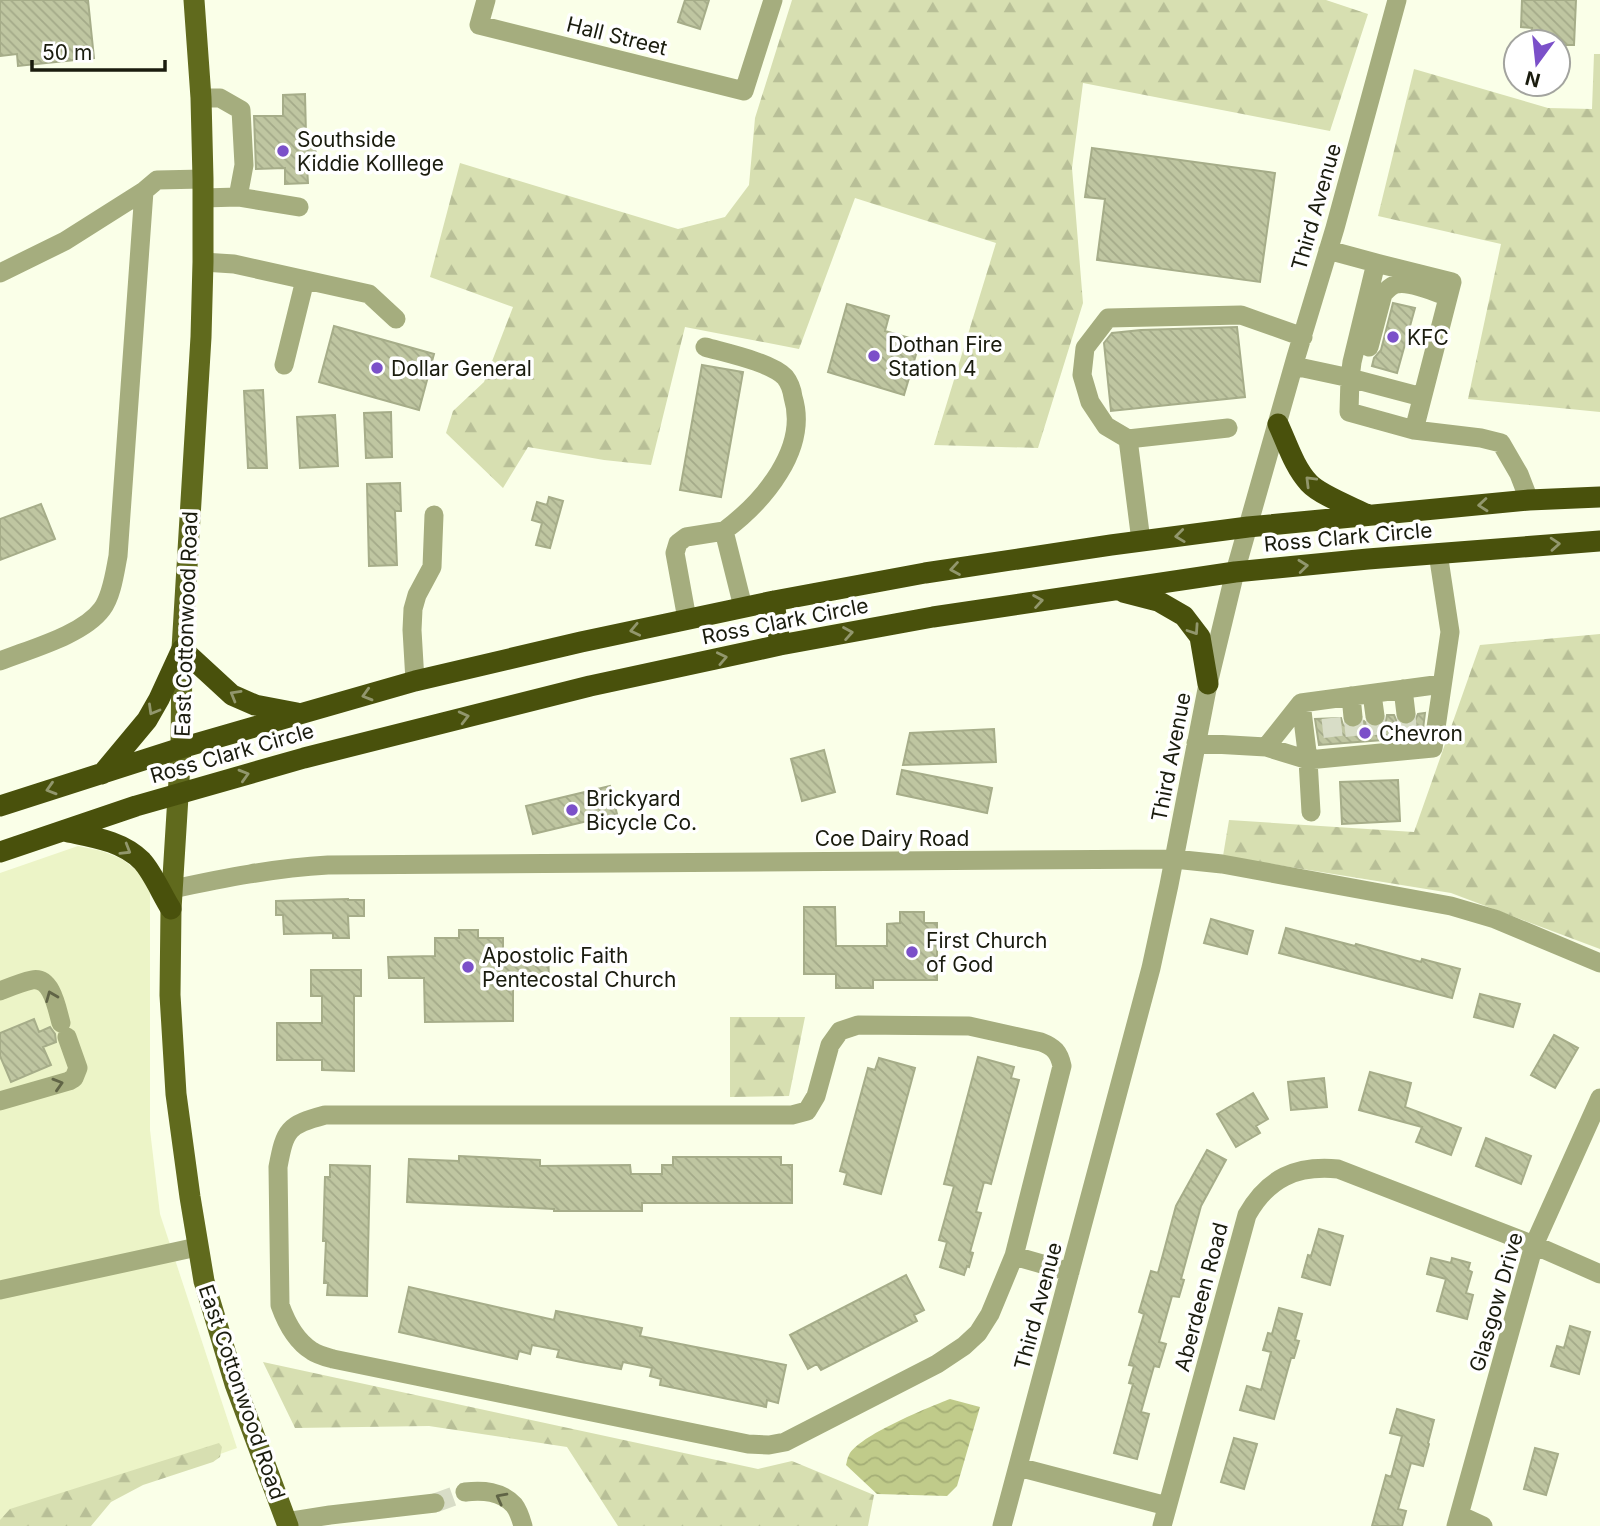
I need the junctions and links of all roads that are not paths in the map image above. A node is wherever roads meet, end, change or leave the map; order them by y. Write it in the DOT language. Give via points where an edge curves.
graph roads {
  1 [pos="194,0"];
  2 [pos="486,0"];
  3 [pos="773,0"];
  4 [pos="1397,0"];
  5 [pos="201,98"];
  6 [pos="203,189"];
  7 [pos="144,191"];
  8 [pos="239,197"];
  9 [pos="299,206"];
  10 [pos="1328,250"];
  11 [pos="203,262"];
  12 [pos="1376,263"];
  13 [pos="0,273"];
  14 [pos="305,280"];
  15 [pos="1448,297"];
  16 [pos="396,319"];
  17 [pos="1303,337"];
  18 [pos="705,346"];
  19 [pos="284,365"];
  20 [pos="1294,366"];
  21 [pos="1351,370"];
  22 [pos="1422,397"];
  23 [pos="1278,424"];
  24 [pos="1228,428"];
  25 [pos="1414,430"];
  26 [pos="1128,439"];
  27 [pos="1600,497"];
  28 [pos="1529,500"];
  29 [pos="1368,514"];
  30 [pos="434,515"];
  31 [pos="1248,527"];
  32 [pos="724,531"];
  33 [pos="1140,541"];
  34 [pos="1600,541"];
  35 [pos="1438,553"];
  36 [pos="1235,572"];
  37 [pos="1114,590"];
  38 [pos="774,601"];
  39 [pos="743,607"];
  40 [pos="687,619"];
  41 [pos="780,645"];
  42 [pos="182,649"];
  43 [pos="0,661"];
  44 [pos="415,681"];
  45 [pos="1208,684"];
  46 [pos="1442,684"];
  47 [pos="1404,689"];
  48 [pos="1372,694"];
  49 [pos="1351,696"];
  50 [pos="1301,703"];
  51 [pos="300,714"];
  52 [pos="1406,714"];
  53 [pos="1375,716"];
  54 [pos="1353,717"];
  55 [pos="1196,744"];
  56 [pos="1266,747"];
  57 [pos="181,748"];
  58 [pos="1308,760"];
  59 [pos="102,774"];
  60 [pos="178,793"];
  61 [pos="0,806"];
  62 [pos="1311,812"];
  63 [pos="61,831"];
  64 [pos="0,852"];
  65 [pos="1174,859"];
  66 [pos="172,899"];
  67 [pos="1600,963"];
  68 [pos="0,991"];
  69 [pos="1600,1098"];
  70 [pos="0,1101"];
  71 [pos="1534,1245"];
  72 [pos="197,1247"];
  73 [pos="1014,1256"];
  74 [pos="1070,1272"];
  75 [pos="1600,1274"];
  76 [pos="0,1290"];
  77 [pos="1018,1467"];
  78 [pos="465,1492"];
  79 [pos="435,1503"];
  80 [pos="1167,1506"];
  81 [pos="370,1518"];
  82 [pos="1457,1521"];
  83 [pos="287,1524"];
  84 [pos="523,1526"];
  85 [pos="1002,1526"];
  86 [pos="1162,1526"];
  87 [pos="1483,1526"];
  1 -- 5 [label="main road, East Cottonwood Road"];
  2 -- 3 [label="street, Hall Street" via="479,25 744,91"];
  4 -- 10 [label="street, Third Avenue"];
  5 -- 6 [label="main road, East Cottonwood Road"];
  5 -- 8 [label="street" via="220,98 241,110 244,164"];
  6 -- 7 [label="street" via="157,180"];
  6 -- 8 [label="street"];
  6 -- 11 [label="main road, East Cottonwood Road"];
  7 -- 13 [label="street" via="65,241"];
  7 -- 43 [label="street" via="113,582 103,608 85,626"];
  8 -- 9 [label="street"];
  10 -- 12 [label="street"];
  10 -- 17 [label="street, Third Avenue"];
  11 -- 14 [label="street"];
  11 -- 42 [label="main road, East Cottonwood Road"];
  12 -- 15 [label="street" via="1452,282"];
  12 -- 21 [label="street"];
  14 -- 16 [label="street" via="369,294"];
  14 -- 19 [label="street"];
  15 -- 21 [label="street" via="1408,284 1390,288 1383,294 1369,348"];
  15 -- 22 [label="street"];
  17 -- 20 [label="street, Third Avenue"];
  17 -- 26 [label="street" via="1241,315 1108,318 1084,348 1082,374 1090,402 1106,426"];
  18 -- 32 [label="street" via="775,370 786,379 796,407 793,445 784,464 741,518"];
  20 -- 21 [label="street"];
  20 -- 23 [label="street, Third Avenue"];
  21 -- 22 [label="street"];
  21 -- 25 [label="street" via="1349,412"];
  22 -- 25 [label="street"];
  29 -- 23 [label="highway, one-way" via="1310,484"];
  23 -- 31 [label="street, Third Avenue"];
  24 -- 26 [label="street"];
  25 -- 28 [label="street" via="1501,443"];
  26 -- 33 [label="street"];
  27 -- 28 [label="highway, Ross Clark Circle"];
  28 -- 29 [label="highway, Ross Clark Circle, one-way"];
  29 -- 31 [label="highway, Ross Clark Circle"];
  30 -- 44 [label="street" via="432,567 413,609"];
  31 -- 33 [label="highway, Ross Clark Circle, one-way"];
  31 -- 36 [label="street, Third Avenue"];
  32 -- 39 [label="street"];
  32 -- 40 [label="street" via="685,537 678,543 675,553"];
  33 -- 38 [label="highway, Ross Clark Circle, one-way"];
  35 -- 34 [label="highway, Ross Clark Circle, one-way"];
  36 -- 35 [label="highway, Ross Clark Circle, one-way"];
  35 -- 46 [label="street" via="1450,632"];
  36 -- 37 [label="highway, Ross Clark Circle"];
  36 -- 45 [label="street, Third Avenue"];
  41 -- 37 [label="highway, Ross Clark Circle, one-way"];
  37 -- 45 [label="highway, one-way" via="1158,601 1184,616 1200,637"];
  38 -- 39 [label="highway, Ross Clark Circle"];
  38 -- 41 [label="highway"];
  39 -- 40 [label="highway, Ross Clark Circle"];
  40 -- 44 [label="highway, Ross Clark Circle, one-way"];
  60 -- 41 [label="highway, Ross Clark Circle, one-way" via="466,716"];
  51 -- 42 [label="highway, one-way" via="232,695"];
  42 -- 57 [label="main road, East Cottonwood Road"];
  42 -- 59 [label="highway, one-way" via="147,720"];
  44 -- 51 [label="highway, Ross Clark Circle, one-way"];
  45 -- 55 [label="street, Third Avenue"];
  46 -- 47 [label="street"];
  46 -- 58 [label="street" via="1433,748 1334,751"];
  47 -- 48 [label="street"];
  47 -- 52 [label="street"];
  48 -- 49 [label="street"];
  48 -- 53 [label="street"];
  49 -- 50 [label="street" via="1330,709"];
  49 -- 54 [label="street"];
  50 -- 56 [label="street"];
  50 -- 58 [label="street"];
  51 -- 57 [label="highway, Ross Clark Circle"];
  55 -- 56 [label="street"];
  55 -- 65 [label="street, Third Avenue"];
  56 -- 58 [label="street"];
  57 -- 59 [label="highway, Ross Clark Circle"];
  57 -- 60 [label="main road, East Cottonwood Road"];
  58 -- 62 [label="street"];
  59 -- 61 [label="highway, Ross Clark Circle, one-way"];
  60 -- 63 [label="highway, Ross Clark Circle"];
  60 -- 66 [label="main road, East Cottonwood Road"];
  63 -- 64 [label="highway, Ross Clark Circle"];
  63 -- 66 [label="highway, one-way" via="128,849"];
  65 -- 66 [label="street, Coe Dairy Road" via="328,865 261,871"];
  65 -- 67 [label="street, Coe Dairy Road" via="1451,906 1495,919"];
  65 -- 74 [label="street, Third Avenue" via="1151,968"];
  66 -- 72 [label="main road, East Cottonwood Road" via="170,995 176,1094"];
  70 -- 68 [label="street, one-way" via="69,1081 78,1068 49,988 42,981"];
  69 -- 71 [label="street, Glasgow Drive"];
  71 -- 75 [label="street, Aberdeen Road"];
  71 -- 80 [label="street, Aberdeen Road" via="1338,1169 1311,1168 1274,1182 1254,1203 1242,1228"];
  71 -- 82 [label="street, Glasgow Drive"];
  72 -- 76 [label="street"];
  72 -- 83 [label="main road, East Cottonwood Road" via="235,1384"];
  73 -- 73 [label="street" via="990,1314 964,1346 785,1442 748,1444 333,1359 311,1350 296,1336 280,1305 278,1167 290,1129 325,1115 792,1115 807,1111 816,1096 830,1045 840,1031 858,1024 969,1026 1041,1042 1060,1054 1062,1066"];
  73 -- 74 [label="street"];
  74 -- 77 [label="street, Third Avenue"];
  77 -- 80 [label="street"];
  77 -- 85 [label="street, Third Avenue"];
  84 -- 78 [label="street, one-way" via="515,1506 499,1494"];
  79 -- 81 [label="street"];
  80 -- 86 [label="street, Aberdeen Road"];
  81 -- 83 [label="street"];
  82 -- 87 [label="street"];
}
